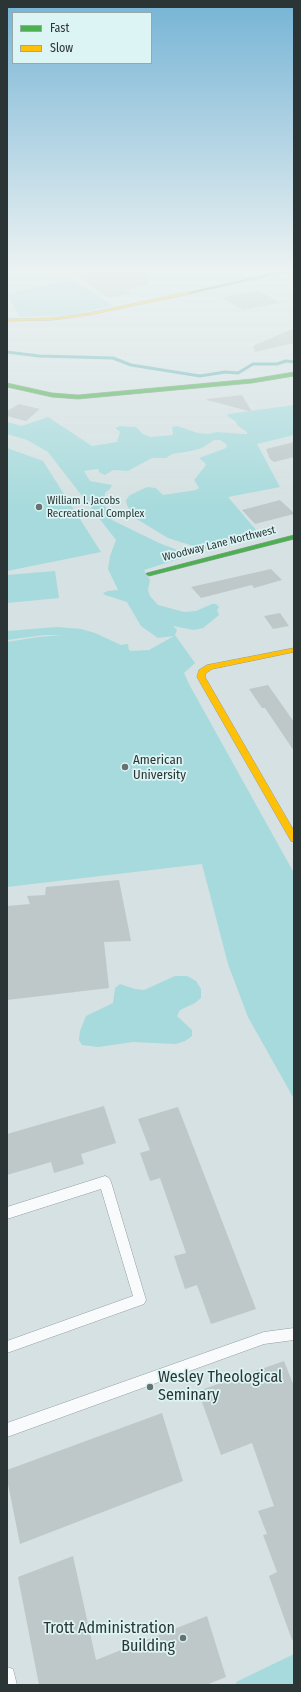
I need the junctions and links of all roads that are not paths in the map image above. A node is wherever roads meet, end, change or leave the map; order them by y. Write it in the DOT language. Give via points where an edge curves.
graph roads {
  1 [pos="294,374"];
  2 [pos="7,385"];
  3 [pos="294,537"];
  4 [pos="149,574"];
  5 [pos="294,650"];
  6 [pos="294,839"];
  7 [pos="7,1213"];
  8 [pos="294,1334"];
  9 [pos="7,1347"];
  10 [pos="7,1430"];
  11 [pos="7,1675"];
  12 [pos="9,1685"];
  1 -- 2 [label="street" via="252,381 78,397 52,395"];
  3 -- 4 [label="street, Woodway Lane Northwest"];
  5 -- 6 [label="street" via="215,666 205,670 201,677"];
  7 -- 9 [label="lane" via="105,1182 140,1300"];
  8 -- 10 [label="lane" via="264,1338"];
  11 -- 12 [label="lane"];
}
